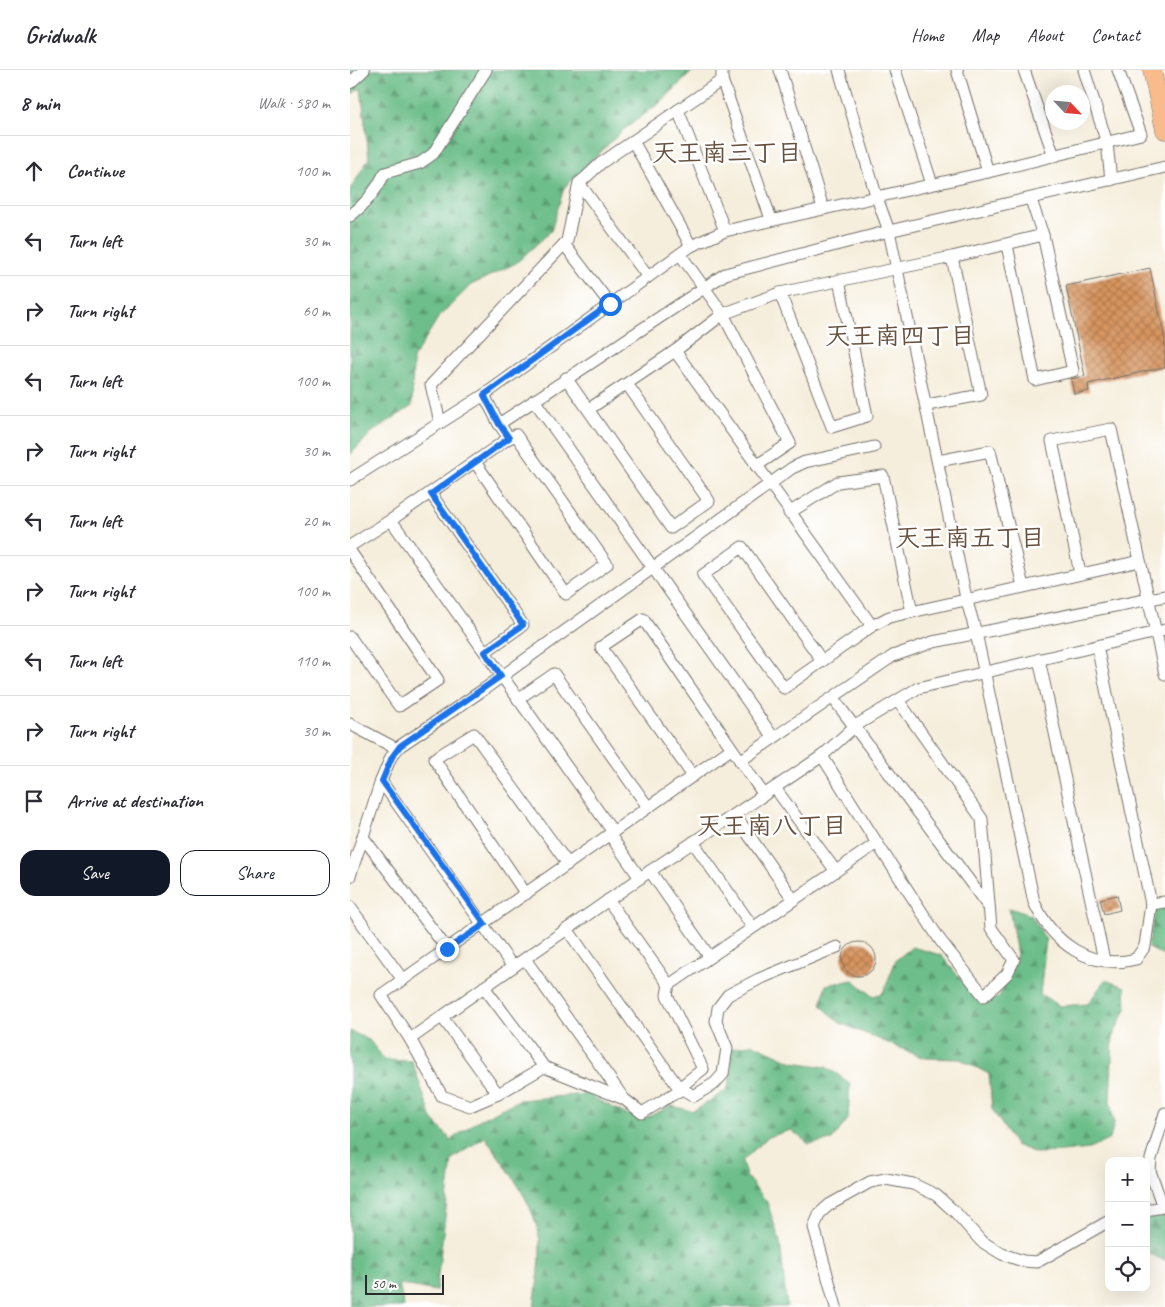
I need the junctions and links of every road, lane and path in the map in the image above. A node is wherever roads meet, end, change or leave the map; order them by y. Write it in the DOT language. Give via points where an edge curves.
graph roads {
  1 [pos="364,70"];
  2 [pos="486,70"];
  3 [pos="780,70"];
  4 [pos="839,70"];
  5 [pos="895,70"];
  6 [pos="956,70"];
  7 [pos="1024,70"];
  8 [pos="1084,70"];
  9 [pos="1118,70"];
  10 [pos="1152,70"];
  11 [pos="722,75"];
  12 [pos="350,82"];
  13 [pos="678,110"];
  14 [pos="1165,130"];
  15 [pos="633,141"];
  16 [pos="1107,143"];
  17 [pos="1054,156"];
  18 [pos="1165,167"];
  19 [pos="988,172"];
  20 [pos="1111,180"];
  21 [pos="579,184"];
  22 [pos="932,184"];
  23 [pos="876,195"];
  24 [pos="1032,200"];
  25 [pos="823,208"];
  26 [pos="350,216"];
  27 [pos="771,218"];
  28 [pos="889,230"];
  29 [pos="725,231"];
  30 [pos="1043,235"];
  31 [pos="564,244"];
  32 [pos="1007,245"];
  33 [pos="692,246"];
  34 [pos="680,254"];
  35 [pos="952,257"];
  36 [pos="896,270"];
  37 [pos="648,277"];
  38 [pos="839,280"];
  39 [pos="703,289"];
  40 [pos="780,293"];
  41 [pos="610,304"];
  42 [pos="723,314"];
  43 [pos="675,351"];
  44 [pos="566,378"];
  45 [pos="627,384"];
  46 [pos="484,395"];
  47 [pos="534,400"];
  48 [pos="927,406"];
  49 [pos="589,409"];
  50 [pos="440,422"];
  51 [pos="499,424"];
  52 [pos="509,438"];
  53 [pos="874,447"];
  54 [pos="938,461"];
  55 [pos="475,462"];
  56 [pos="756,466"];
  57 [pos="350,480"];
  58 [pos="769,484"];
  59 [pos="431,494"];
  60 [pos="789,513"];
  61 [pos="391,520"];
  62 [pos="350,546"];
  63 [pos="350,551"];
  64 [pos="1140,561"];
  65 [pos="653,567"];
  66 [pos="1080,574"];
  67 [pos="1023,586"];
  68 [pos="1165,596"];
  69 [pos="966,598"];
  70 [pos="1149,599"];
  71 [pos="912,612"];
  72 [pos="872,626"];
  73 [pos="1160,630"];
  74 [pos="976,633"];
  75 [pos="350,637"];
  76 [pos="1097,646"];
  77 [pos="485,652"];
  78 [pos="1039,659"];
  79 [pos="822,661"];
  80 [pos="983,671"];
  81 [pos="1165,674"];
  82 [pos="501,676"];
  83 [pos="833,698"];
  84 [pos="518,699"];
  85 [pos="898,700"];
  86 [pos="350,724"];
  87 [pos="855,726"];
  88 [pos="773,737"];
  89 [pos="398,749"];
  90 [pos="732,750"];
  91 [pos="822,756"];
  92 [pos="740,761"];
  93 [pos="693,776"];
  94 [pos="382,781"];
  95 [pos="775,788"];
  96 [pos="764,795"];
  97 [pos="648,807"];
  98 [pos="735,814"];
  99 [pos="612,834"];
  100 [pos="363,837"];
  101 [pos="693,842"];
  102 [pos="877,843"];
  103 [pos="568,864"];
  104 [pos="835,870"];
  105 [pos="645,875"];
  106 [pos="350,876"];
  107 [pos="526,894"];
  108 [pos="793,899"];
  109 [pos="608,900"];
  110 [pos="1165,902"];
  111 [pos="1151,904"];
  112 [pos="350,907"];
  113 [pos="989,907"];
  114 [pos="485,924"];
  115 [pos="752,926"];
  116 [pos="567,929"];
  117 [pos="836,947"];
  118 [pos="447,949"];
  119 [pos="709,956"];
  120 [pos="525,959"];
  121 [pos="1104,960"];
  122 [pos="513,967"];
  123 [pos="403,980"];
  124 [pos="669,985"];
  125 [pos="484,987"];
  126 [pos="442,1017"];
  127 [pos="410,1040"];
  128 [pos="544,1067"];
  129 [pos="680,1088"];
  130 [pos="498,1094"];
  131 [pos="624,1098"];
  132 [pos="1165,1113"];
  133 [pos="1150,1209"];
  134 [pos="1105,1224"];
  135 [pos="836,1307"];
  1 -- 12 [label="street"];
  2 -- 26 [label="street" via="433,154 420,163 385,173 375,192"];
  3 -- 25 [label="street"];
  4 -- 23 [label="street"];
  5 -- 22 [label="street"];
  6 -- 19 [label="street"];
  7 -- 17 [label="street"];
  8 -- 16 [label="street"];
  9 -- 16 [label="street" via="1141,134"];
  10 -- 14 [label="main road"];
  11 -- 13 [label="street"];
  11 -- 27 [label="street"];
  13 -- 15 [label="street"];
  13 -- 29 [label="street"];
  15 -- 21 [label="street" via="601,163"];
  15 -- 33 [label="street"];
  16 -- 17 [label="street"];
  16 -- 20 [label="street"];
  17 -- 19 [label="street"];
  18 -- 20 [label="street"];
  19 -- 22 [label="street"];
  20 -- 24 [label="street"];
  21 -- 31 [label="street"];
  21 -- 37 [label="street"];
  22 -- 23 [label="street"];
  23 -- 25 [label="street"];
  23 -- 28 [label="street"];
  24 -- 28 [label="street"];
  24 -- 30 [label="street"];
  25 -- 27 [label="street"];
  27 -- 29 [label="street"];
  28 -- 36 [label="street"];
  28 -- 39 [label="street" via="725,274"];
  29 -- 33 [label="street"];
  30 -- 32 [label="street"];
  30 -- 32 [label="street" via="1073,371 1035,380"];
  31 -- 41 [label="street"];
  31 -- 50 [label="street" via="430,385"];
  32 -- 35 [label="street"];
  33 -- 34 [label="street"];
  34 -- 37 [label="street"];
  34 -- 39 [label="street"];
  35 -- 36 [label="street"];
  35 -- 48 [label="street" via="981,395"];
  36 -- 38 [label="street"];
  36 -- 48 [label="street"];
  37 -- 41 [label="street"];
  38 -- 40 [label="street"];
  38 -- 40 [label="street" via="866,416 832,427"];
  39 -- 42 [label="street"];
  39 -- 44 [label="street"];
  40 -- 42 [label="street"];
  41 -- 46 [label="street"];
  42 -- 43 [label="street"];
  42 -- 56 [label="street" via="790,443"];
  43 -- 45 [label="street"];
  43 -- 56 [label="street"];
  44 -- 47 [label="street"];
  44 -- 49 [label="street"];
  45 -- 49 [label="street"];
  45 -- 49 [label="street" via="708,501 672,528"];
  46 -- 50 [label="street"];
  46 -- 51 [label="street"];
  47 -- 51 [label="street"];
  47 -- 65 [label="street"];
  48 -- 54 [label="street"];
  50 -- 57 [label="street"];
  51 -- 52 [label="street"];
  52 -- 55 [label="street"];
  52 -- 55 [label="street" via="516,435 607,564 566,594"];
  53 -- 58 [label="street" via="805,462"];
  54 -- 67 [label="street" via="990,451"];
  54 -- 69 [label="street"];
  55 -- 59 [label="street"];
  56 -- 58 [label="street"];
  58 -- 60 [label="street"];
  58 -- 65 [label="street"];
  59 -- 61 [label="street"];
  59 -- 77 [label="street" via="523,625"];
  60 -- 71 [label="street" via="838,482 883,476"];
  60 -- 72 [label="street"];
  61 -- 62 [label="street"];
  61 -- 77 [label="street"];
  63 -- 75 [label="street" via="438,680 399,706"];
  64 -- 66 [label="street"];
  64 -- 66 [label="street" via="1111,429 1052,441"];
  64 -- 70 [label="street"];
  65 -- 82 [label="street"];
  65 -- 88 [label="street"];
  66 -- 67 [label="street"];
  67 -- 69 [label="street"];
  68 -- 70 [label="street"];
  69 -- 71 [label="street"];
  69 -- 74 [label="street"];
  70 -- 73 [label="street"];
  70 -- 74 [label="street"];
  71 -- 72 [label="street" via="889,617"];
  72 -- 79 [label="street"];
  73 -- 76 [label="street"];
  73 -- 81 [label="street"];
  74 -- 80 [label="street"];
  74 -- 83 [label="street" via="933,642 893,656"];
  76 -- 78 [label="street"];
  76 -- 111 [label="street"];
  77 -- 82 [label="street"];
  78 -- 80 [label="street"];
  78 -- 121 [label="street"];
  79 -- 79 [label="street" via="742,546 703,575 784,688"];
  80 -- 85 [label="street" via="918,688"];
  80 -- 121 [label="street" via="1034,902 1043,922 1057,938 1068,947"];
  82 -- 84 [label="street"];
  82 -- 89 [label="street"];
  83 -- 87 [label="street"];
  83 -- 88 [label="street"];
  84 -- 97 [label="street" via="554,674"];
  84 -- 99 [label="street"];
  85 -- 87 [label="street"];
  85 -- 113 [label="street" via="982,819"];
  86 -- 89 [label="street"];
  87 -- 91 [label="street"];
  87 -- 113 [label="street"];
  88 -- 92 [label="street"];
  89 -- 94 [label="street"];
  90 -- 92 [label="street"];
  90 -- 93 [label="street"];
  90 -- 93 [label="street" via="643,619 601,647"];
  91 -- 95 [label="street"];
  91 -- 102 [label="street"];
  92 -- 96 [label="street"];
  93 -- 97 [label="street"];
  94 -- 100 [label="street"];
  94 -- 114 [label="street"];
  95 -- 96 [label="street"];
  95 -- 104 [label="street"];
  96 -- 98 [label="street"];
  97 -- 99 [label="street"];
  98 -- 101 [label="street"];
  98 -- 108 [label="street"];
  99 -- 103 [label="street"];
  99 -- 105 [label="street"];
  100 -- 106 [label="street"];
  100 -- 118 [label="street"];
  101 -- 105 [label="street"];
  101 -- 115 [label="street"];
  102 -- 104 [label="street"];
  102 -- 113 [label="street" via="940,940 984,996 1007,974 1014,960 991,928"];
  103 -- 107 [label="street"];
  103 -- 107 [label="street" via="474,734 434,759"];
  104 -- 108 [label="street"];
  105 -- 109 [label="street"];
  105 -- 119 [label="street"];
  107 -- 114 [label="street"];
  108 -- 115 [label="street"];
  109 -- 116 [label="street"];
  109 -- 124 [label="street"];
  110 -- 111 [label="street"];
  111 -- 121 [label="street" via="1145,946 1136,960"];
  112 -- 123 [label="street"];
  114 -- 118 [label="street"];
  114 -- 122 [label="street"];
  115 -- 119 [label="street"];
  116 -- 120 [label="street"];
  116 -- 129 [label="street"];
  117 -- 129 [label="street" via="728,995 718,1008 716,1021 727,1048 723,1074 694,1096"];
  118 -- 123 [label="street"];
  119 -- 124 [label="street"];
  120 -- 122 [label="street"];
  120 -- 131 [label="street"];
  122 -- 125 [label="street"];
  123 -- 127 [label="street" via="381,995"];
  124 -- 129 [label="street" via="667,995 703,1069"];
  125 -- 126 [label="street"];
  125 -- 128 [label="street"];
  126 -- 127 [label="street"];
  126 -- 130 [label="street"];
  127 -- 130 [label="street" via="442,1096 470,1106"];
  128 -- 130 [label="street"];
  128 -- 131 [label="street"];
  129 -- 131 [label="street" via="642,1113"];
  132 -- 133 [label="street" via="1150,1171 1163,1207"];
  134 -- 135 [label="street" via="1037,1262 1022,1261 980,1241 956,1213 936,1196 913,1184 886,1179 870,1182 829,1205 814,1227"];
}
